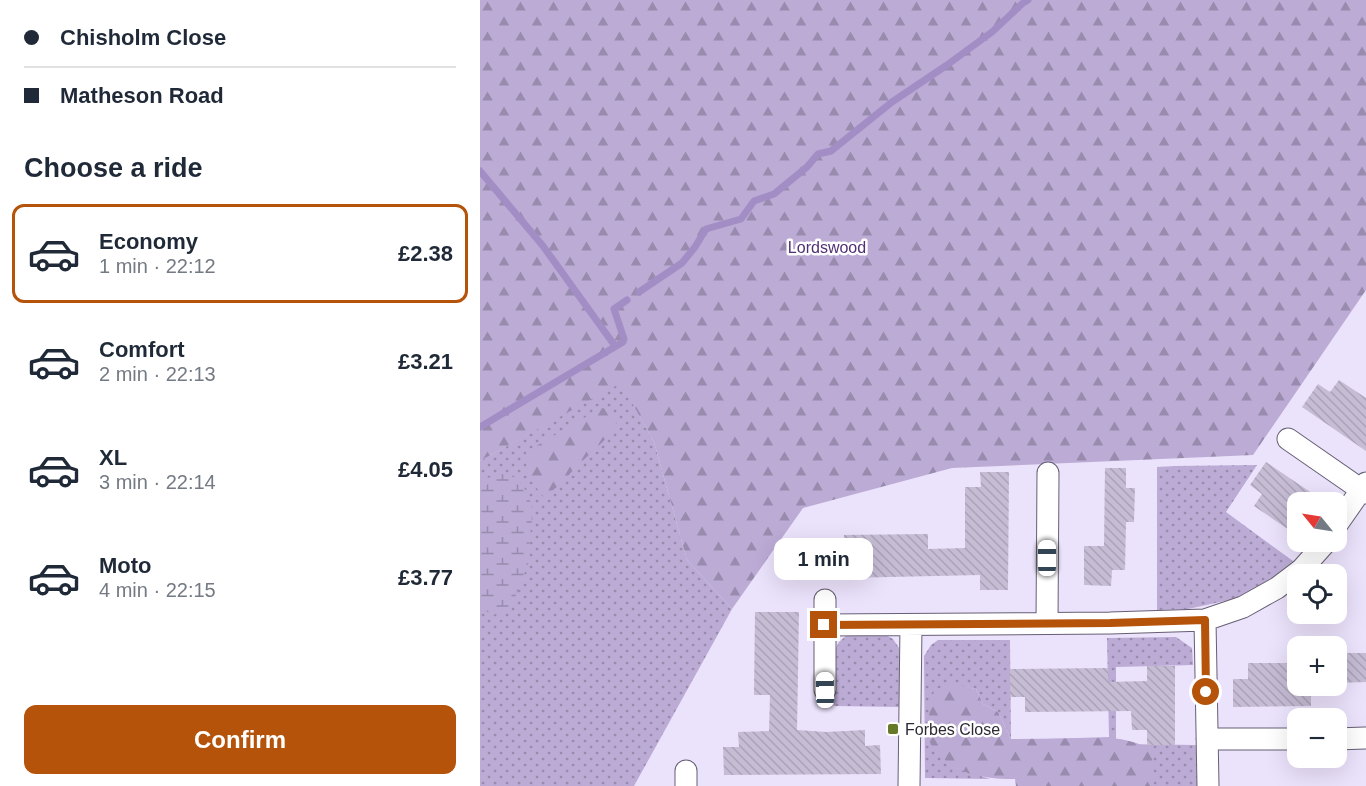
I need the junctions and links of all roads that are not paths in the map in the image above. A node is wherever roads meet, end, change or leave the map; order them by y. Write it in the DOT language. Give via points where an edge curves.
graph roads {
  1 [pos="1288,440"];
  2 [pos="1048,473"];
  3 [pos="1364,489"];
  4 [pos="1347,511"];
  5 [pos="1317,552"];
  6 [pos="825,600"];
  7 [pos="1205,620"];
  8 [pos="1047,623"];
  9 [pos="824,625"];
  10 [pos="911,625"];
  11 [pos="825,690"];
  12 [pos="1365,738"];
  13 [pos="1287,739"];
  14 [pos="1347,739"];
  15 [pos="1207,740"];
  16 [pos="909,786"];
  17 [pos="1208,786"];
  1 -- 3 [label="street"];
  2 -- 8 [label="street"];
  3 -- 4 [label="street"];
  5 -- 7 [label="street" via="1277,588 1243,607"];
  6 -- 9 [label="street"];
  7 -- 8 [label="street"];
  7 -- 15 [label="street"];
  8 -- 10 [label="street"];
  9 -- 10 [label="street"];
  9 -- 11 [label="street"];
  10 -- 16 [label="street"];
  12 -- 14 [label="street"];
  13 -- 15 [label="street"];
  15 -- 17 [label="street"];
}
